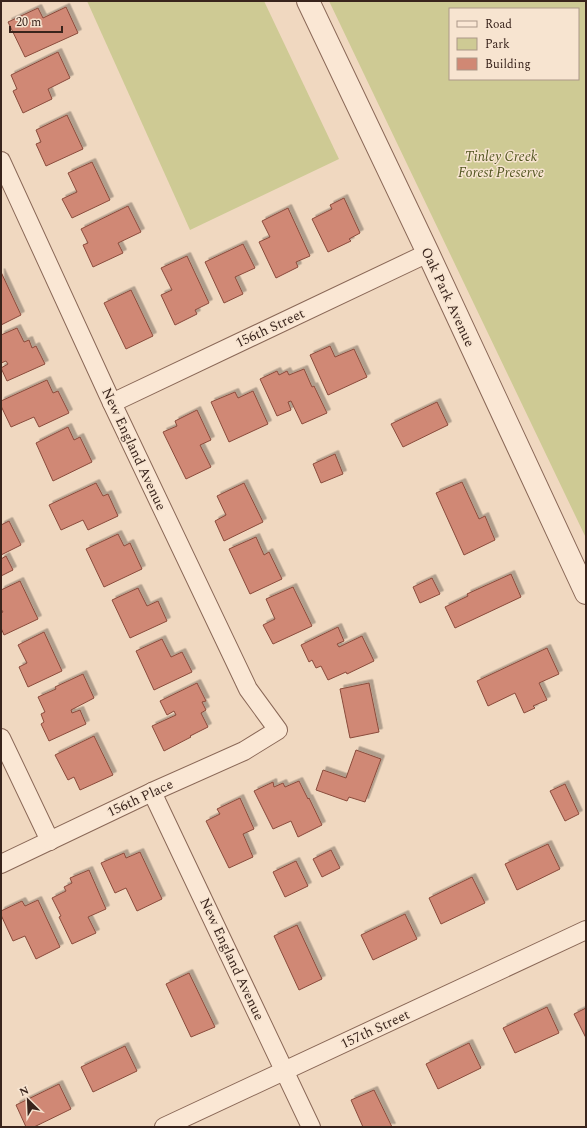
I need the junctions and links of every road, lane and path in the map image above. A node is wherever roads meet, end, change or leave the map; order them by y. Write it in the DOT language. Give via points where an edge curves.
graph roads {
  1 [pos="308,1"];
  2 [pos="1,162"];
  3 [pos="428,253"];
  4 [pos="112,403"];
  5 [pos="586,593"];
  6 [pos="278,730"];
  7 [pos="1,738"];
  8 [pos="152,792"];
  9 [pos="50,840"];
  10 [pos="1,864"];
  11 [pos="586,930"];
  12 [pos="284,1071"];
  13 [pos="164,1127"];
  14 [pos="311,1127"];
  1 -- 3 [label="street, Oak Park Avenue"];
  2 -- 4 [label="street, New England Avenue"];
  3 -- 4 [label="street, 156th Street"];
  3 -- 5 [label="street, Oak Park Avenue"];
  4 -- 6 [label="street, New England Avenue" via="248,689"];
  6 -- 8 [label="street, 156th Place" via="244,751"];
  7 -- 9 [label="street"];
  8 -- 9 [label="street, 156th Place"];
  8 -- 12 [label="street, New England Avenue"];
  9 -- 10 [label="street, 156th Place"];
  11 -- 12 [label="street, 157th Street"];
  12 -- 13 [label="street, 157th Street"];
  12 -- 14 [label="street, New England Avenue"];
}
